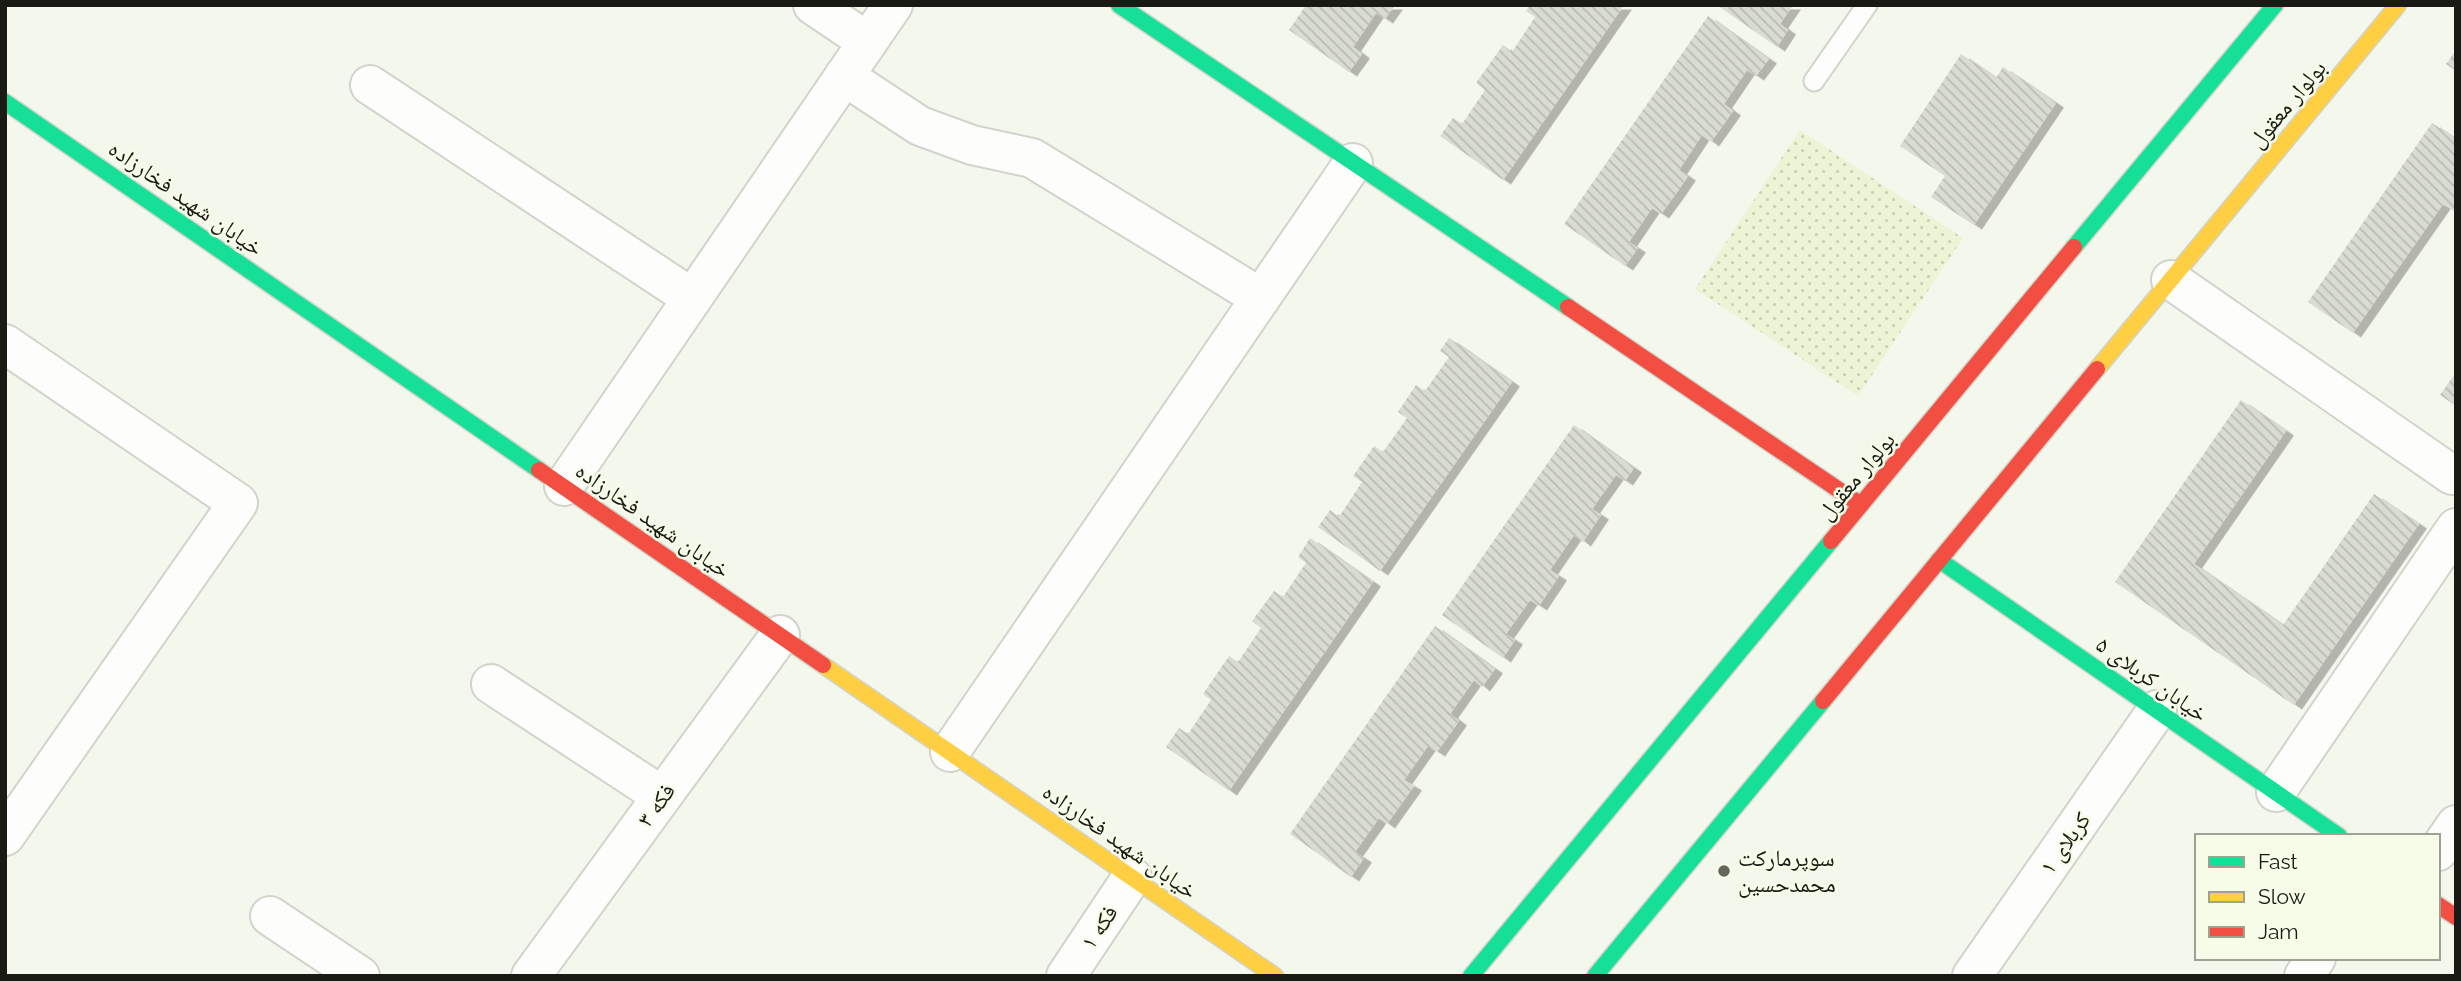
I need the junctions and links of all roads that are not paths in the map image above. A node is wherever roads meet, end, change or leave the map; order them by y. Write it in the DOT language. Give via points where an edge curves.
graph roads {
  1 [pos="813,5"];
  2 [pos="893,5"];
  3 [pos="1119,5"];
  4 [pos="1867,5"];
  5 [pos="2275,5"];
  6 [pos="2398,5"];
  7 [pos="867,43"];
  8 [pos="845,76"];
  9 [pos="1814,81"];
  10 [pos="370,85"];
  11 [pos="5,102"];
  12 [pos="1353,163"];
  13 [pos="2171,280"];
  14 [pos="692,298"];
  15 [pos="1261,298"];
  16 [pos="5,344"];
  17 [pos="2452,475"];
  18 [pos="564,486"];
  19 [pos="1861,505"];
  20 [pos="2456,528"];
  21 [pos="1939,560"];
  22 [pos="780,635"];
  23 [pos="491,684"];
  24 [pos="2157,710"];
  25 [pos="950,752"];
  26 [pos="2276,792"];
  27 [pos="662,796"];
  28 [pos="2456,825"];
  29 [pos="2336,834"];
  30 [pos="5,836"];
  31 [pos="2440,848"];
  32 [pos="1132,877"];
  33 [pos="2440,906"];
  34 [pos="270,916"];
  35 [pos="2456,917"];
  36 [pos="2315,960"];
  37 [pos="360,976"];
  38 [pos="531,976"];
  39 [pos="1066,976"];
  40 [pos="1275,976"];
  41 [pos="1472,976"];
  42 [pos="1595,976"];
  43 [pos="1972,976"];
  44 [pos="2304,976"];
  1 -- 7 [label="street"];
  2 -- 7 [label="street"];
  3 -- 12 [label="street"];
  4 -- 9 [label="lane"];
  5 -- 19 [label="street, بولوار معقول"];
  6 -- 13 [label="street, بولوار معقول"];
  7 -- 8 [label="street"];
  8 -- 14 [label="street"];
  8 -- 15 [label="street" via="920,126 972,145 1032,158"];
  10 -- 14 [label="street"];
  11 -- 18 [label="street, خیابان شهید فخارزاده"];
  12 -- 15 [label="street"];
  12 -- 19 [label="street"];
  13 -- 17 [label="street"];
  13 -- 21 [label="street, بولوار معقول"];
  14 -- 18 [label="street"];
  15 -- 25 [label="street"];
  16 -- 30 [label="street" via="238,503"];
  18 -- 22 [label="street, خیابان شهید فخارزاده"];
  19 -- 41 [label="street, بولوار معقول"];
  20 -- 26 [label="street"];
  21 -- 24 [label="street, خیابان کربلای ۵"];
  21 -- 42 [label="street, بولوار معقول"];
  22 -- 25 [label="street, خیابان شهید فخارزاده"];
  22 -- 27 [label="street, فکه ۳"];
  23 -- 27 [label="street"];
  24 -- 26 [label="street, خیابان کربلای ۵"];
  24 -- 43 [label="street, کربلای ۱"];
  25 -- 32 [label="street, خیابان شهید فخارزاده"];
  26 -- 29 [label="street, خیابان کربلای ۵"];
  27 -- 38 [label="street, فکه ۳"];
  28 -- 31 [label="street"];
  32 -- 39 [label="street, فکه ۱"];
  32 -- 40 [label="street, خیابان شهید فخارزاده"];
  33 -- 35 [label="street"];
  34 -- 37 [label="street"];
  36 -- 44 [label="street"];
}
